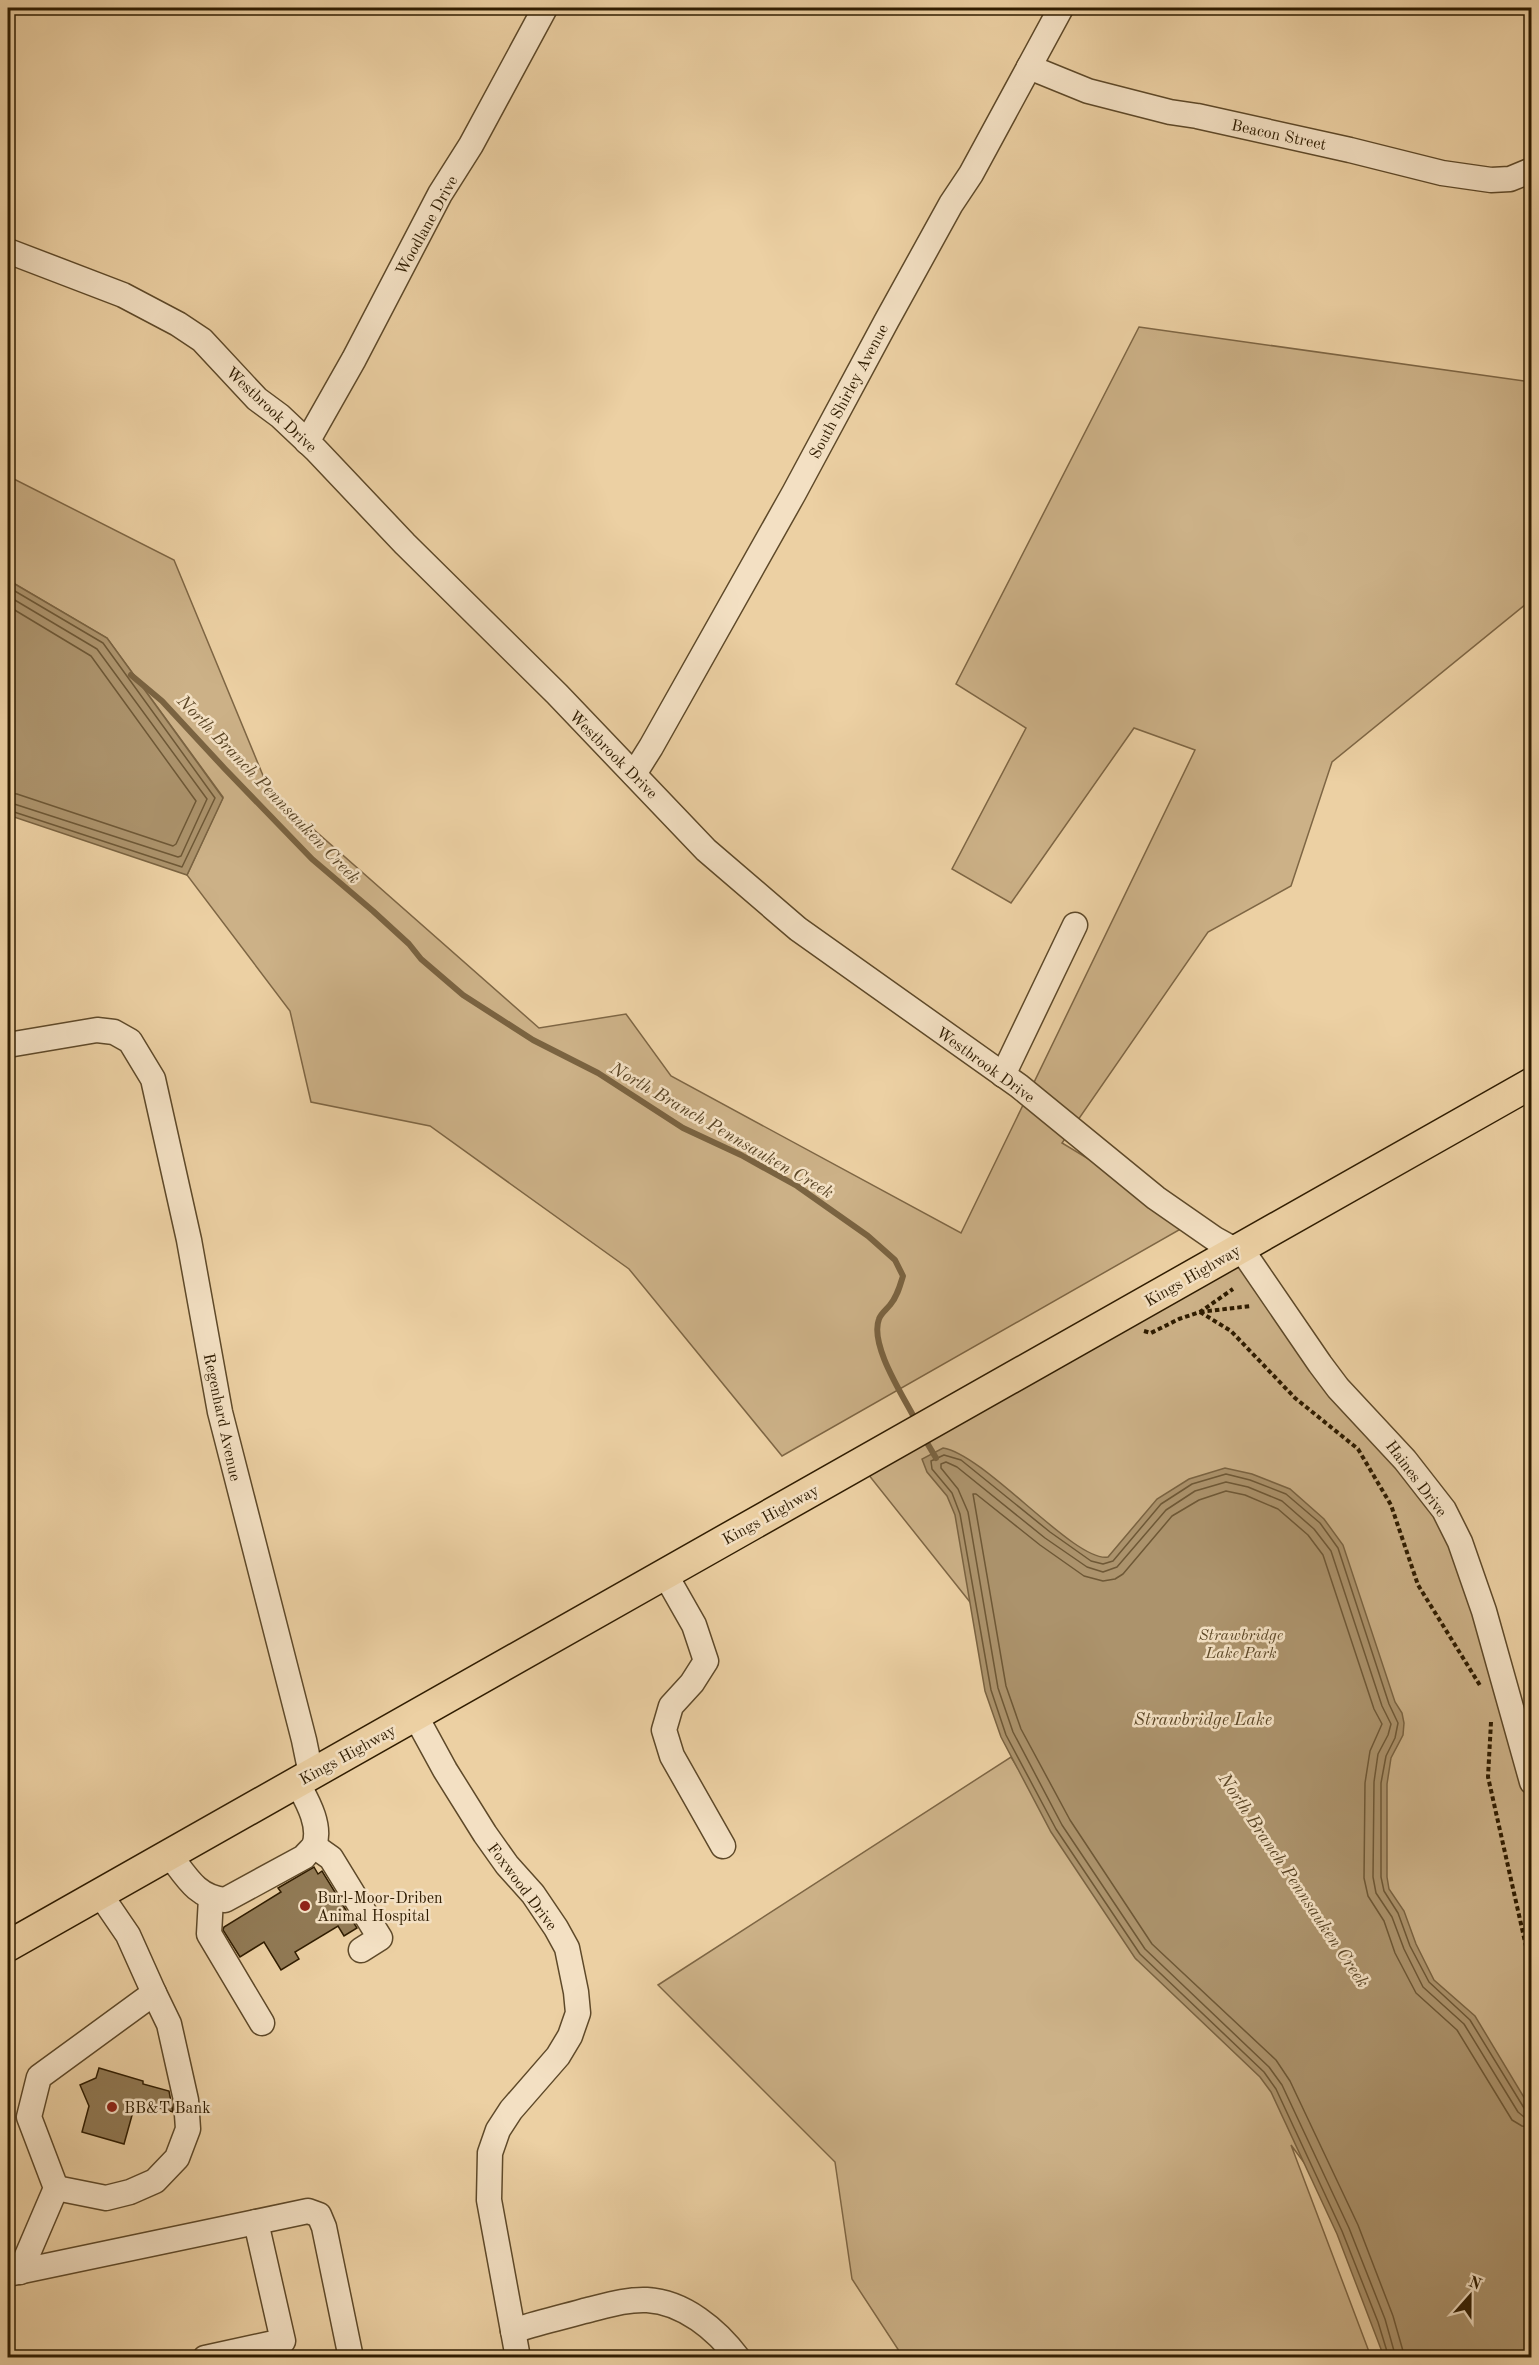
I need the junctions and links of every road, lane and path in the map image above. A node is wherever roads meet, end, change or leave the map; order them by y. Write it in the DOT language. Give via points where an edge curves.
graph roads {
  1 [pos="545,8"];
  2 [pos="1060,8"];
  3 [pos="1029,67"];
  4 [pos="1532,170"];
  5 [pos="8,251"];
  6 [pos="307,441"];
  7 [pos="634,774"];
  8 [pos="1075,925"];
  9 [pos="8,1045"];
  10 [pos="1004,1075"];
  11 [pos="1532,1083"];
  12 [pos="1237,1249"];
  13 [pos="1233,1289"];
  14 [pos="1251,1306"];
  15 [pos="1200,1312"];
  16 [pos="1144,1331"];
  17 [pos="665,1574"];
  18 [pos="1483,1691"];
  19 [pos="1488,1713"];
  20 [pos="415,1715"];
  21 [pos="304,1778"];
  22 [pos="1532,1782"];
  23 [pos="314,1846"];
  24 [pos="723,1846"];
  25 [pos="169,1854"];
  26 [pos="100,1894"];
  27 [pos="211,1898"];
  28 [pos="8,1946"];
  29 [pos="361,1950"];
  30 [pos="1532,1973"];
  31 [pos="154,1993"];
  32 [pos="262,2023"];
  33 [pos="56,2188"];
  34 [pos="256,2222"];
  35 [pos="14,2273"];
  36 [pos="513,2331"];
  37 [pos="285,2349"];
  38 [pos="205,2358"];
  39 [pos="351,2358"];
  40 [pos="518,2358"];
  41 [pos="738,2358"];
  1 -- 6 [label="street, Woodlane Drive"];
  2 -- 3 [label="street, South Shirley Avenue"];
  3 -- 4 [label="street, Beacon Street" via="1088,91 1442,173 1491,180 1510,179"];
  3 -- 7 [label="street, South Shirley Avenue"];
  5 -- 6 [label="street, Westbrook Drive" via="123,295 178,324 202,340 257,399"];
  6 -- 7 [label="street, Westbrook Drive"];
  7 -- 10 [label="street, Westbrook Drive" via="691,836 798,929"];
  8 -- 10 [label="street"];
  9 -- 21 [label="street, Regenhard Avenue" via="97,1030 114,1032 130,1041 155,1086 189,1240 220,1412 304,1740"];
  10 -- 12 [label="street, Westbrook Drive" via="1156,1198 1215,1239"];
  11 -- 12 [label="main road, Kings Highway"];
  12 -- 17 [label="main road, Kings Highway"];
  12 -- 22 [label="street, Haines Drive" via="1246,1256 1338,1388 1405,1460 1444,1510 1460,1542 1484,1611"];
  13 -- 15 [label="path"];
  14 -- 15 [label="path"];
  15 -- 16 [label="path" via="1151,1333"];
  15 -- 18 [label="path" via="1231,1331 1295,1398 1358,1449 1391,1505 1418,1585"];
  17 -- 20 [label="main road, Kings Highway"];
  17 -- 24 [label="street" via="694,1625 706,1661 671,1706 664,1730 672,1756"];
  19 -- 30 [label="path" via="1488,1777"];
  20 -- 21 [label="main road, Kings Highway"];
  20 -- 36 [label="street, Foxwood Drive" via="485,1834 556,1928 567,1948 576,1992 578,2013 570,2036 558,2056 511,2110 490,2153 489,2200"];
  21 -- 23 [label="street, Regenhard Avenue" via="316,1831"];
  21 -- 25 [label="main road, Kings Highway"];
  23 -- 27 [label="street" via="304,1857 225,1900"];
  23 -- 29 [label="street" via="331,1858 380,1938"];
  25 -- 26 [label="main road, Kings Highway"];
  25 -- 27 [label="street" via="199,1891"];
  26 -- 28 [label="main road, Kings Highway"];
  26 -- 31 [label="street" via="128,1935"];
  27 -- 32 [label="street" via="208,1934"];
  31 -- 33 [label="street" via="39,2077 29,2117"];
  31 -- 33 [label="street" via="169,2025 186,2100 188,2129 177,2158 155,2181 106,2198"];
  33 -- 35 [label="street"];
  34 -- 35 [label="street"];
  34 -- 37 [label="street"];
  34 -- 39 [label="street" via="308,2211 319,2215"];
  36 -- 40 [label="street, Foxwood Drive"];
  36 -- 41 [label="street" via="605,2306 649,2300 694,2316"];
  37 -- 38 [label="street"];
}
